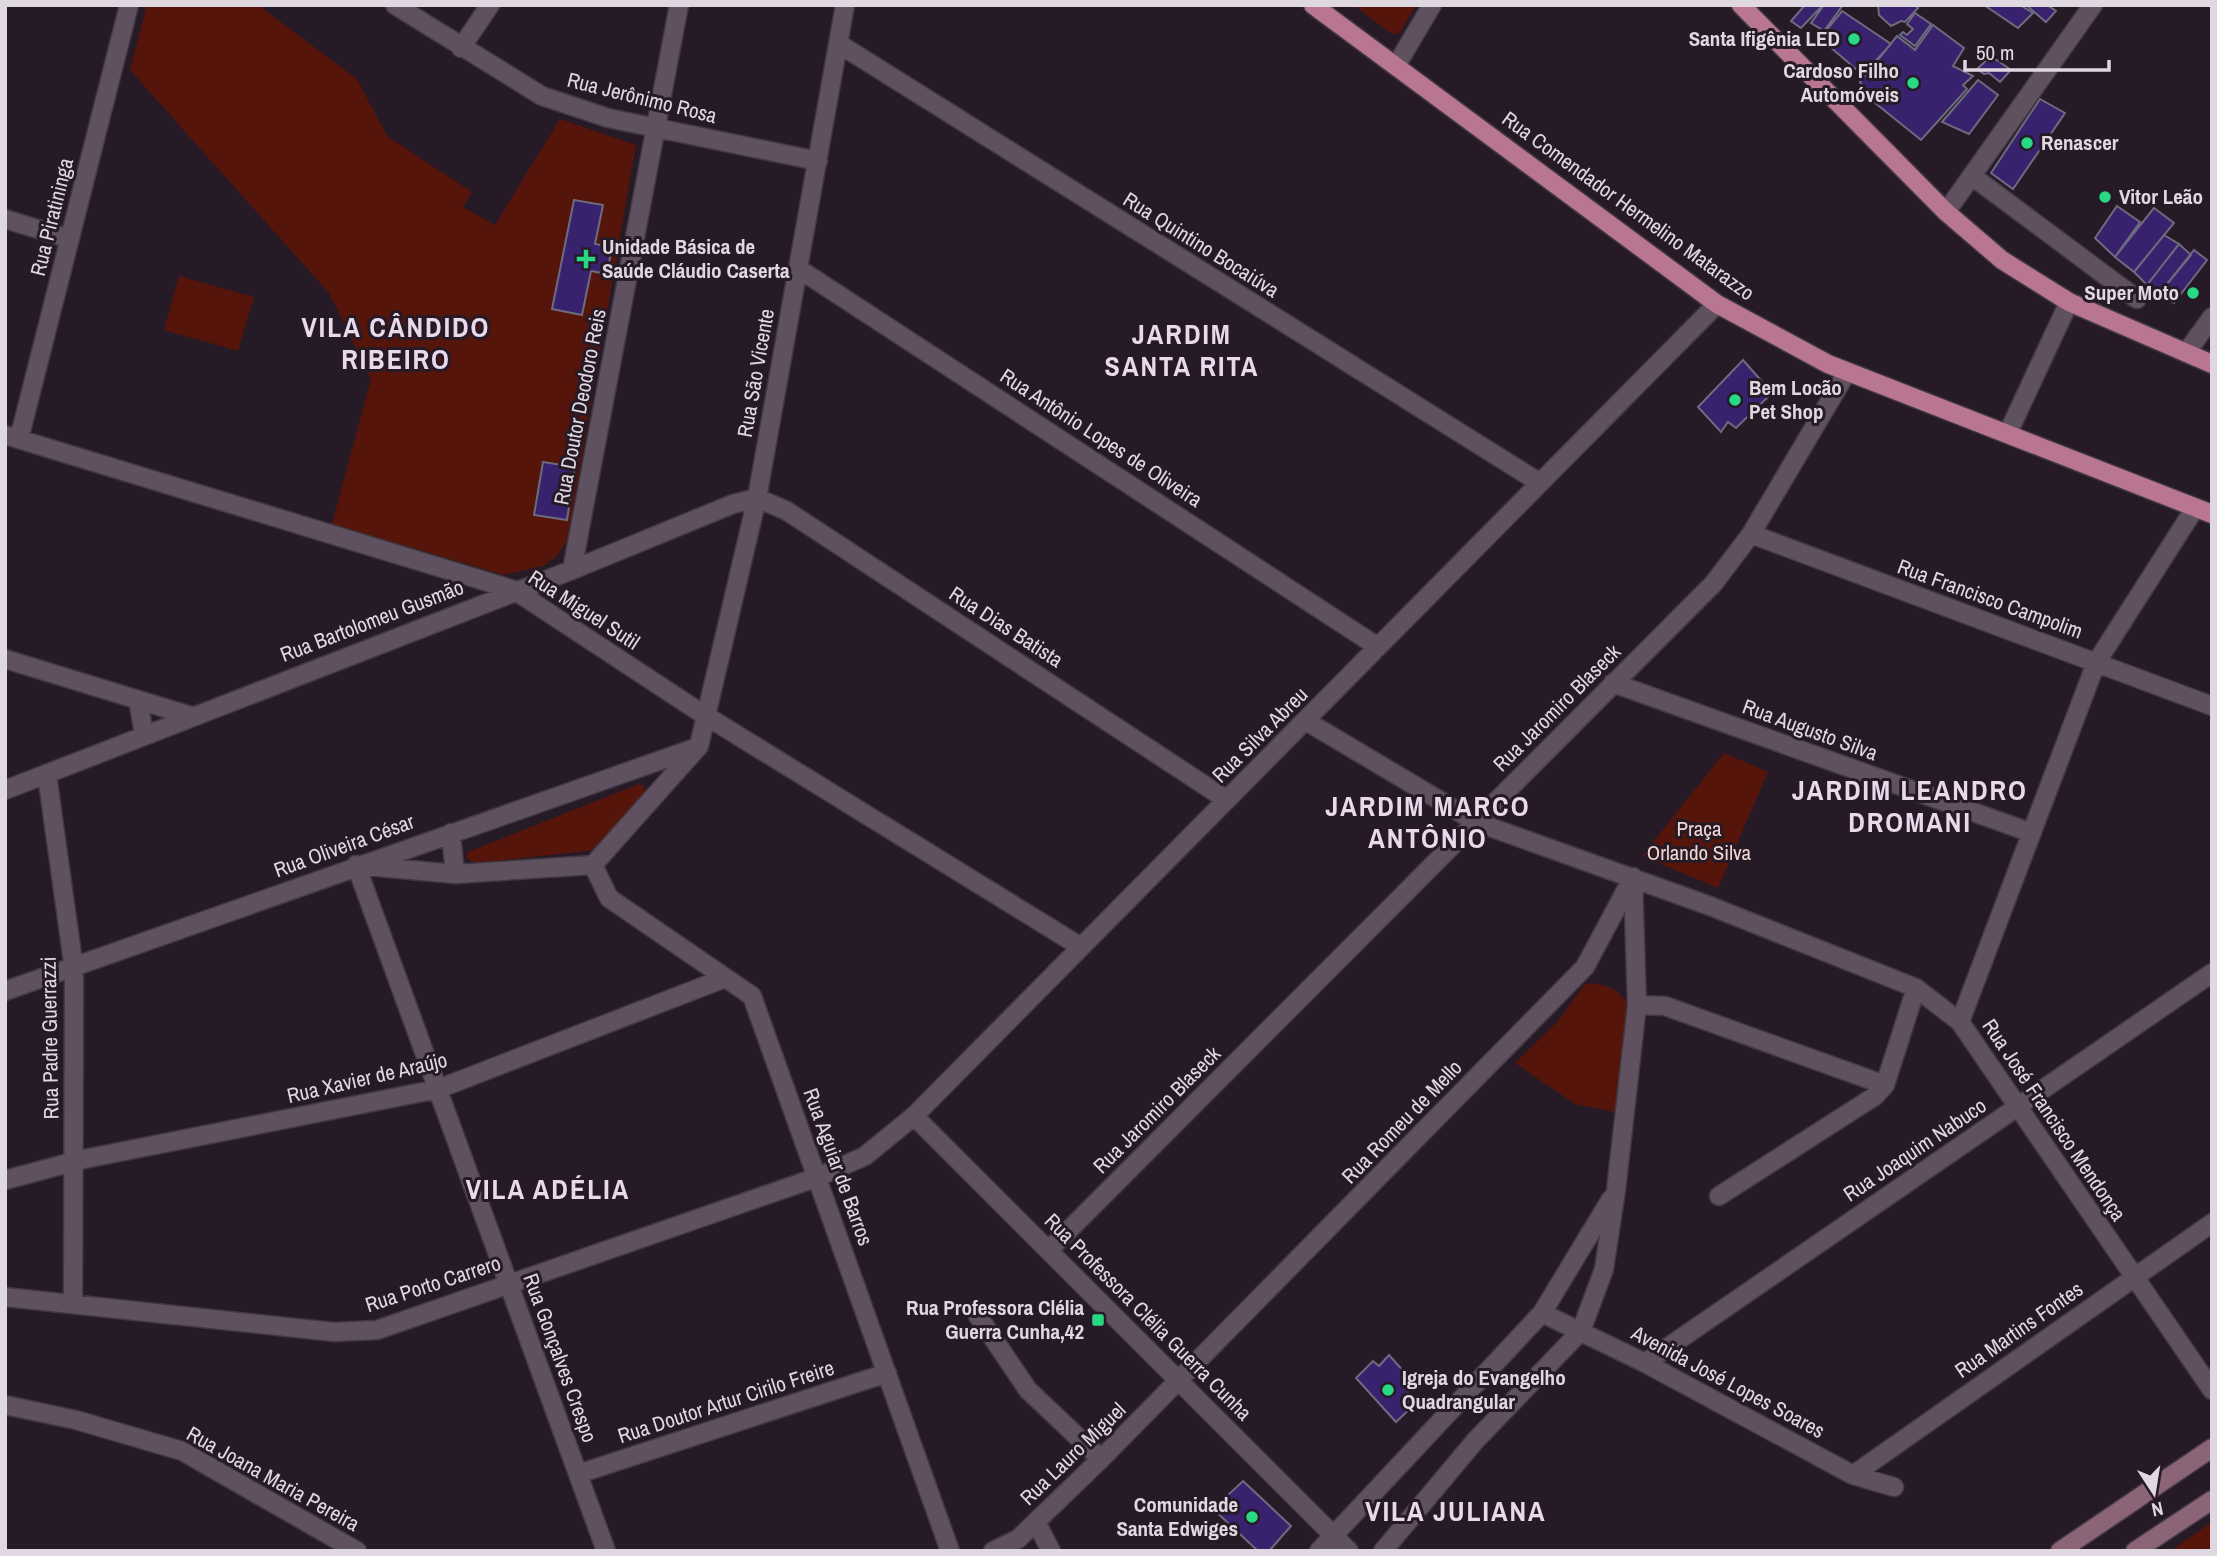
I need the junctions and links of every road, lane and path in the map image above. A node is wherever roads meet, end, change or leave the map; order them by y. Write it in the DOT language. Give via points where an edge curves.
graph roads {
  1 [pos="129,5"];
  2 [pos="396,5"];
  3 [pos="489,5"];
  4 [pos="679,5"];
  5 [pos="845,5"];
  6 [pos="1313,5"];
  7 [pos="1432,5"];
  8 [pos="1742,5"];
  9 [pos="2093,5"];
  10 [pos="839,44"];
  11 [pos="461,48"];
  12 [pos="1396,66"];
  13 [pos="656,128"];
  14 [pos="818,161"];
  15 [pos="1972,176"];
  16 [pos="1946,212"];
  17 [pos="5,219"];
  18 [pos="70,239"];
  19 [pos="799,269"];
  20 [pos="2137,299"];
  21 [pos="2070,302"];
  22 [pos="1717,304"];
  23 [pos="2212,317"];
  24 [pos="2186,353"];
  25 [pos="2212,363"];
  26 [pos="1847,372"];
  27 [pos="2008,433"];
  28 [pos="12,437"];
  29 [pos="1540,483"];
  30 [pos="757,498"];
  31 [pos="2204,511"];
  32 [pos="1751,534"];
  33 [pos="572,570"];
  34 [pos="514,590"];
  35 [pos="1378,647"];
  36 [pos="5,659"];
  37 [pos="2096,663"];
  38 [pos="1613,683"];
  39 [pos="138,700"];
  40 [pos="2212,706"];
  41 [pos="191,716"];
  42 [pos="707,717"];
  43 [pos="1306,721"];
  44 [pos="144,734"];
  45 [pos="699,746"];
  46 [pos="644,765"];
  47 [pos="47,775"];
  48 [pos="5,790"];
  49 [pos="661,790"];
  50 [pos="1227,800"];
  51 [pos="1476,822"];
  52 [pos="451,833"];
  53 [pos="2032,833"];
  54 [pos="593,865"];
  55 [pos="356,866"];
  56 [pos="456,874"];
  57 [pos="1633,877"];
  58 [pos="1081,947"];
  59 [pos="74,969"];
  60 [pos="2212,973"];
  61 [pos="725,978"];
  62 [pos="1916,988"];
  63 [pos="5,992"];
  64 [pos="1637,1005"];
  65 [pos="1960,1022"];
  66 [pos="1885,1085"];
  67 [pos="438,1089"];
  68 [pos="2018,1107"];
  69 [pos="914,1116"];
  70 [pos="75,1161"];
  71 [pos="818,1177"];
  72 [pos="5,1180"];
  73 [pos="1616,1190"];
  74 [pos="1719,1196"];
  75 [pos="2212,1223"];
  76 [pos="1049,1250"];
  77 [pos="2134,1278"];
  78 [pos="509,1284"];
  79 [pos="5,1297"];
  80 [pos="73,1302"];
  81 [pos="1542,1313"];
  82 [pos="978,1315"];
  83 [pos="1581,1331"];
  84 [pos="1645,1363"];
  85 [pos="887,1373"];
  86 [pos="1179,1381"];
  87 [pos="2212,1390"];
  88 [pos="5,1405"];
  89 [pos="2212,1448"];
  90 [pos="1101,1459"];
  91 [pos="578,1474"];
  92 [pos="1853,1475"];
  93 [pos="1894,1487"];
  94 [pos="2212,1500"];
  95 [pos="1036,1522"];
  96 [pos="1334,1535"];
  97 [pos="357,1551"];
  98 [pos="606,1551"];
  99 [pos="950,1551"];
  100 [pos="993,1551"];
  101 [pos="1051,1551"];
  102 [pos="1320,1551"];
  103 [pos="1349,1551"];
  104 [pos="1383,1551"];
  105 [pos="2060,1551"];
  106 [pos="2135,1551"];
  1 -- 18 [label="street, Rua Piratininga"];
  2 -- 11 [label="street, Rua Jerônimo Rosa"];
  3 -- 11 [label="street"];
  4 -- 13 [label="street, Rua Doutor Deodoro Reis"];
  5 -- 10 [label="street, Rua São Vicente"];
  6 -- 12 [label="main road, Rua Comendador Hermelino Matarazzo"];
  7 -- 12 [label="street"];
  8 -- 16 [label="main road"];
  9 -- 15 [label="street"];
  10 -- 14 [label="street, Rua São Vicente"];
  10 -- 29 [label="street, Rua Quintino Bocaiúva"];
  11 -- 13 [label="street, Rua Jerônimo Rosa" via="542,96"];
  12 -- 22 [label="main road, Rua Comendador Hermelino Matarazzo"];
  13 -- 14 [label="street, Rua Jerônimo Rosa"];
  13 -- 33 [label="street, Rua Doutor Deodoro Reis"];
  14 -- 19 [label="street, Rua São Vicente"];
  15 -- 16 [label="street"];
  15 -- 20 [label="street"];
  16 -- 21 [label="main road" via="2002,260"];
  17 -- 18 [label="street"];
  18 -- 28 [label="street, Rua Piratininga"];
  19 -- 30 [label="street, Rua São Vicente"];
  19 -- 35 [label="street, Rua Antônio Lopes de Oliveira"];
  21 -- 24 [label="main road"];
  21 -- 27 [label="street"];
  22 -- 26 [label="main road, Rua Comendador Hermelino Matarazzo"];
  22 -- 29 [label="street, Rua Silva Abreu"];
  23 -- 24 [label="street"];
  24 -- 25 [label="main road"];
  26 -- 27 [label="main road, Rua Comendador Hermelino Matarazzo"];
  26 -- 32 [label="street, Rua Jaromiro Blaseck"];
  27 -- 31 [label="main road, Rua Comendador Hermelino Matarazzo"];
  28 -- 34 [label="street, Rua Miguel Sutil"];
  29 -- 35 [label="street, Rua Silva Abreu"];
  30 -- 33 [label="street, Rua Bartolomeu Gusmão"];
  30 -- 42 [label="street, Rua São Vicente"];
  30 -- 50 [label="street, Rua Dias Batista" via="787,511"];
  31 -- 37 [label="street"];
  32 -- 37 [label="street, Rua Francisco Campolim"];
  32 -- 38 [label="street, Rua Jaromiro Blaseck" via="1714,583"];
  33 -- 34 [label="street, Rua Bartolomeu Gusmão"];
  34 -- 41 [label="street, Rua Bartolomeu Gusmão"];
  34 -- 42 [label="street, Rua Miguel Sutil"];
  35 -- 43 [label="street, Rua Silva Abreu"];
  36 -- 39 [label="street"];
  37 -- 40 [label="street, Rua Francisco Campolim"];
  37 -- 53 [label="street"];
  38 -- 51 [label="street, Rua Jaromiro Blaseck"];
  38 -- 53 [label="street, Rua Augusto Silva"];
  39 -- 41 [label="street"];
  39 -- 44 [label="street"];
  41 -- 44 [label="street, Rua Bartolomeu Gusmão"];
  42 -- 45 [label="street, Rua São Vicente"];
  42 -- 58 [label="street, Rua Miguel Sutil"];
  43 -- 50 [label="street, Rua Silva Abreu"];
  43 -- 51 [label="street, Rua José Francisco Mendonça"];
  44 -- 47 [label="street, Rua Bartolomeu Gusmão"];
  45 -- 46 [label="street, Rua Oliveira César"];
  45 -- 49 [label="street"];
  46 -- 49 [label="street" via="665,774"];
  46 -- 52 [label="street, Rua Oliveira César"];
  47 -- 48 [label="street, Rua Bartolomeu Gusmão"];
  47 -- 59 [label="street, Rua Padre Guerrazzi"];
  49 -- 54 [label="street"];
  50 -- 58 [label="street, Rua Silva Abreu"];
  51 -- 57 [label="street, Rua José Francisco Mendonça"];
  51 -- 76 [label="street, Rua Jaromiro Blaseck"];
  52 -- 55 [label="street, Rua Oliveira César"];
  52 -- 56 [label="street"];
  53 -- 65 [label="street"];
  54 -- 56 [label="street"];
  54 -- 61 [label="street, Rua Aguiar de Barros" via="609,898"];
  55 -- 56 [label="street"];
  55 -- 59 [label="street, Rua Oliveira César"];
  55 -- 67 [label="street, Rua Gonçalves Crespo"];
  57 -- 62 [label="street, Rua José Francisco Mendonça"];
  57 -- 64 [label="street"];
  57 -- 86 [label="street, Rua Romeu de Mello" via="1585,967"];
  58 -- 69 [label="street, Rua Silva Abreu"];
  59 -- 63 [label="street, Rua Oliveira César"];
  59 -- 70 [label="street, Rua Padre Guerrazzi"];
  60 -- 68 [label="street, Rua Joaquim Nabuco"];
  61 -- 67 [label="street, Rua Xavier de Araújo"];
  61 -- 71 [label="street, Rua Aguiar de Barros" via="752,996"];
  62 -- 65 [label="street, Rua José Francisco Mendonça"];
  62 -- 66 [label="street"];
  64 -- 66 [label="street" via="1665,1006"];
  64 -- 73 [label="street"];
  65 -- 68 [label="street, Rua José Francisco Mendonça"];
  66 -- 74 [label="street" via="1875,1096"];
  67 -- 70 [label="street, Rua Xavier de Araújo"];
  67 -- 78 [label="street, Rua Gonçalves Crespo"];
  68 -- 77 [label="street, Rua José Francisco Mendonça"];
  68 -- 84 [label="street, Rua Joaquim Nabuco"];
  69 -- 71 [label="street, Rua Silva Abreu" via="865,1156"];
  69 -- 76 [label="street, Rua Professora Clélia Guerra Cunha"];
  70 -- 72 [label="street, Rua Xavier de Araújo"];
  70 -- 80 [label="street, Rua Padre Guerrazzi"];
  71 -- 78 [label="street, Rua Porto Carrero"];
  71 -- 85 [label="street, Rua Aguiar de Barros"];
  73 -- 81 [label="street"];
  73 -- 83 [label="street" via="1604,1269"];
  75 -- 77 [label="street, Rua Martins Fontes"];
  76 -- 86 [label="street, Rua Professora Clélia Guerra Cunha"];
  77 -- 87 [label="street, Rua José Francisco Mendonça"];
  77 -- 92 [label="street, Rua Martins Fontes"];
  78 -- 80 [label="street, Rua Porto Carrero" via="377,1330 334,1332"];
  78 -- 91 [label="street, Rua Gonçalves Crespo"];
  79 -- 80 [label="street, Rua Porto Carrero"];
  81 -- 83 [label="street, Avenida José Lopes Soares"];
  81 -- 96 [label="street"];
  82 -- 90 [label="street" via="1028,1390"];
  83 -- 84 [label="street, Avenida José Lopes Soares"];
  83 -- 104 [label="street" via="1475,1441"];
  84 -- 92 [label="street, Avenida José Lopes Soares"];
  85 -- 91 [label="street, Rua Doutor Artur Cirilo Freire"];
  85 -- 99 [label="street, Rua Aguiar de Barros"];
  86 -- 90 [label="street, Rua Lauro Miguel"];
  86 -- 96 [label="street, Rua Professora Clélia Guerra Cunha"];
  88 -- 97 [label="street, Rua Joana Maria Pereira" via="76,1419 182,1451"];
  89 -- 105 [label="main road"];
  90 -- 95 [label="street, Rua Lauro Miguel"];
  91 -- 98 [label="street, Rua Gonçalves Crespo"];
  92 -- 93 [label="street, Avenida José Lopes Soares"];
  94 -- 106 [label="main road"];
  95 -- 100 [label="street, Rua Lauro Miguel" via="1018,1539"];
  95 -- 101 [label="street"];
  96 -- 102 [label="street"];
  96 -- 103 [label="street, Rua Professora Clélia Guerra Cunha"];
}
